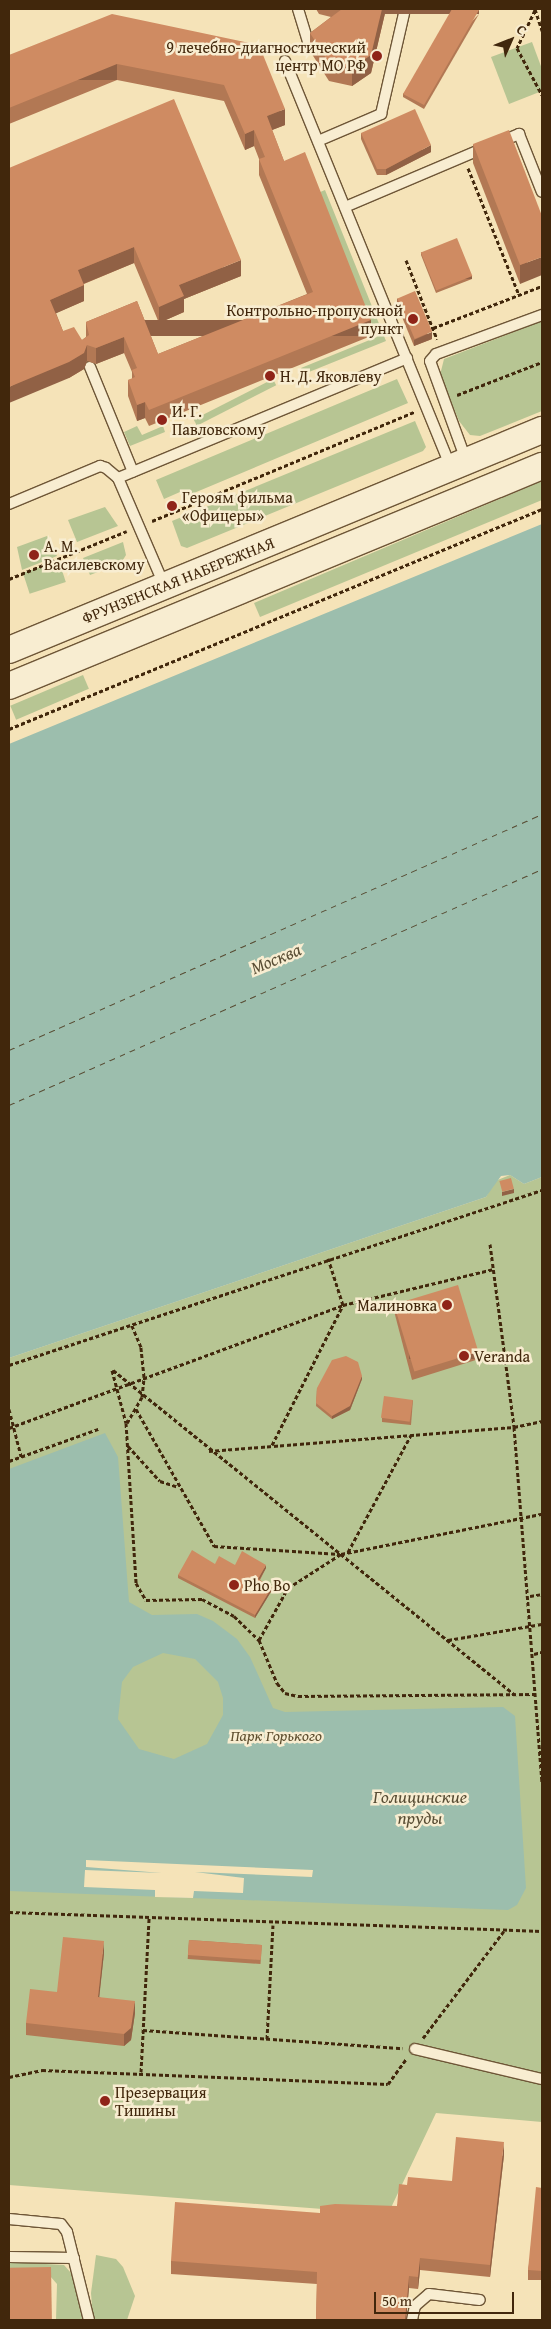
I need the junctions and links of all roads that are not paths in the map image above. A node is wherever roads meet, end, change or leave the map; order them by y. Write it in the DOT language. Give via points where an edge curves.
graph roads {
  1 [pos="298,9"];
  2 [pos="405,9"];
  3 [pos="309,44"];
  4 [pos="285,61"];
  5 [pos="318,141"];
  6 [pos="542,192"];
  7 [pos="345,207"];
  8 [pos="542,315"];
  9 [pos="407,358"];
  10 [pos="90,367"];
  11 [pos="542,430"];
  12 [pos="459,464"];
  13 [pos="542,466"];
  14 [pos="133,472"];
  15 [pos="118,478"];
  16 [pos="9,504"];
  17 [pos="164,586"];
  18 [pos="9,650"];
  19 [pos="9,686"];
  20 [pos="415,2049"];
  21 [pos="542,2079"];
  22 [pos="9,2219"];
  23 [pos="9,2257"];
  24 [pos="74,2258"];
  25 [pos="480,2300"];
  26 [pos="89,2320"];
  27 [pos="412,2320"];
  1 -- 3 [label="lane"];
  2 -- 5 [label="lane" via="381,114"];
  4 -- 5 [label="lane"];
  5 -- 7 [label="lane"];
  6 -- 7 [label="lane" via="519,134"];
  7 -- 9 [label="lane"];
  8 -- 12 [label="lane" via="432,357 430,369"];
  9 -- 12 [label="lane" via="427,406"];
  9 -- 14 [label="lane"];
  10 -- 14 [label="lane"];
  11 -- 12 [label="main road, ФРУНЗЕНСКАЯ НАБЕРЕЖНАЯ"];
  12 -- 17 [label="main road, ФРУНЗЕНСКАЯ НАБЕРЕЖНАЯ"];
  13 -- 19 [label="main road, ФРУНЗЕНСКАЯ НАБЕРЕЖНАЯ"];
  14 -- 15 [label="lane"];
  15 -- 16 [label="lane" via="100,466"];
  15 -- 17 [label="lane"];
  17 -- 18 [label="main road, ФРУНЗЕНСКАЯ НАБЕРЕЖНАЯ"];
  20 -- 21 [label="lane"];
  22 -- 24 [label="lane" via="61,2224"];
  23 -- 24 [label="lane"];
  24 -- 26 [label="lane"];
  25 -- 27 [label="lane" via="429,2294 415,2306"];
}
